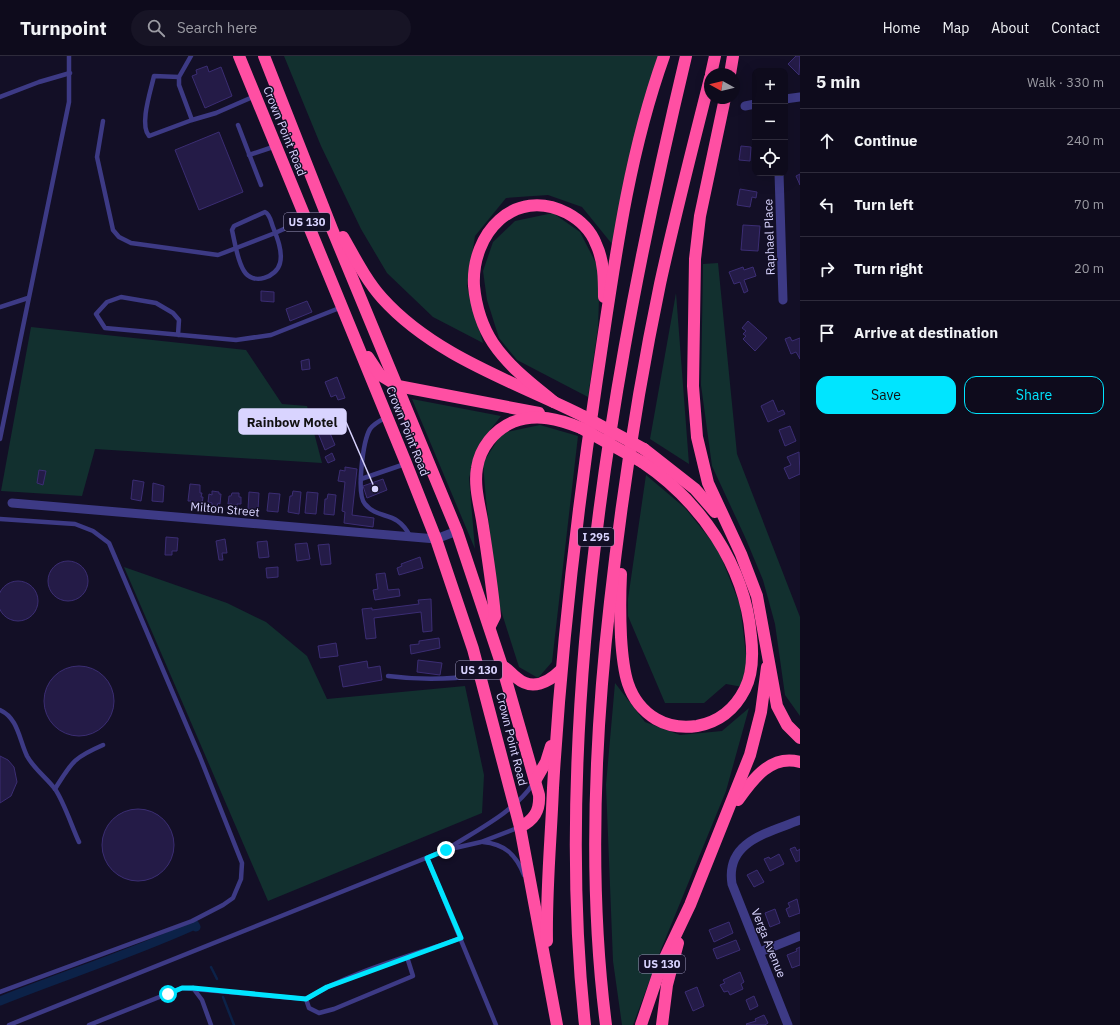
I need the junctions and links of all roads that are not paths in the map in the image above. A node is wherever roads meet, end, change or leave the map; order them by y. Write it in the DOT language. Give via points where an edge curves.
graph roads {
  1 [pos="69,56"];
  2 [pos="191,56"];
  3 [pos="239,56"];
  4 [pos="264,56"];
  5 [pos="664,56"];
  6 [pos="686,56"];
  7 [pos="715,56"];
  8 [pos="733,56"];
  9 [pos="712,68"];
  10 [pos="731,68"];
  11 [pos="70,73"];
  12 [pos="179,77"];
  13 [pos="255,96"];
  14 [pos="0,97"];
  15 [pos="800,97"];
  16 [pos="788,99"];
  17 [pos="704,103"];
  18 [pos="724,104"];
  19 [pos="752,105"];
  20 [pos="745,106"];
  21 [pos="192,120"];
  22 [pos="103,122"];
  23 [pos="238,125"];
  24 [pos="276,146"];
  25 [pos="249,155"];
  26 [pos="779,176"];
  27 [pos="261,185"];
  28 [pos="319,191"];
  29 [pos="306,219"];
  30 [pos="276,233"];
  31 [pos="236,248"];
  32 [pos="28,298"];
  33 [pos="783,300"];
  34 [pos="0,307"];
  35 [pos="342,308"];
  36 [pos="349,324"];
  37 [pos="178,335"];
  38 [pos="603,342"];
  39 [pos="398,386"];
  40 [pos="554,402"];
  41 [pos="387,417"];
  42 [pos="563,420"];
  43 [pos="0,439"];
  44 [pos="406,463"];
  45 [pos="361,479"];
  46 [pos="12,504"];
  47 [pos="620,517"];
  48 [pos="0,519"];
  49 [pos="457,531"];
  50 [pos="731,534"];
  51 [pos="410,536"];
  52 [pos="436,539"];
  53 [pos="490,626"];
  54 [pos="766,638"];
  55 [pos="502,666"];
  56 [pos="561,670"];
  57 [pos="480,674"];
  58 [pos="388,676"];
  59 [pos="0,710"];
  60 [pos="558,722"];
  61 [pos="800,738"];
  62 [pos="103,745"];
  63 [pos="800,762"];
  64 [pos="535,781"];
  65 [pos="55,789"];
  66 [pos="514,803"];
  67 [pos="728,814"];
  68 [pos="800,820"];
  69 [pos="520,827"];
  70 [pos="79,842"];
  71 [pos="481,842"];
  72 [pos="446,850"];
  73 [pos="427,858"];
  74 [pos="690,905"];
  75 [pos="535,906"];
  76 [pos="800,936"];
  77 [pos="461,938"];
  78 [pos="760,952"];
  79 [pos="407,957"];
  80 [pos="549,978"];
  81 [pos="193,988"];
  82 [pos="0,992"];
  83 [pos="306,999"];
  84 [pos="9,1025"];
  85 [pos="89,1025"];
  86 [pos="211,1025"];
  87 [pos="496,1025"];
  88 [pos="557,1025"];
  89 [pos="585,1025"];
  90 [pos="606,1025"];
  91 [pos="641,1025"];
  92 [pos="662,1025"];
  93 [pos="788,1025"];
  1 -- 11 [label="lane"];
  2 -- 12 [label="lane"];
  3 -- 13 [label="highway, Crown Point Road / US 130"];
  4 -- 28 [label="highway, Crown Point Road / US 130"];
  5 -- 38 [label="highway" via="632,168"];
  6 -- 89 [label="highway, I 295" via="650,212 623,355 603,479 589,600 577,756 575,840"];
  7 -- 9 [label="highway"];
  8 -- 10 [label="highway"];
  11 -- 14 [label="lane"];
  11 -- 32 [label="lane" via="69,102"];
  12 -- 21 [label="lane" via="179,85"];
  12 -- 21 [label="lane" via="154,76 144,122 146,133 149,136"];
  13 -- 21 [label="lane" via="216,113"];
  13 -- 24 [label="highway, Crown Point Road / US 130"];
  15 -- 16 [label="street"];
  17 -- 47 [label="highway, I 295" via="657,298 633,427"];
  18 -- 50 [label="highway" via="697,236 693,386 703,470"];
  19 -- 20 [label="street"];
  22 -- 31 [label="lane" via="97,157 113,230 119,237 131,243 218,255"];
  23 -- 25 [label="lane"];
  24 -- 25 [label="lane"];
  24 -- 29 [label="highway, Crown Point Road / US 130"];
  25 -- 27 [label="lane"];
  26 -- 33 [label="street, Raphael Place"];
  28 -- 39 [label="highway" via="332,229"];
  28 -- 40 [label="highway, US 130" via="368,280 403,319 462,358"];
  29 -- 30 [label="lane"];
  29 -- 35 [label="highway, Crown Point Road / US 130"];
  30 -- 31 [label="lane"];
  30 -- 31 [label="lane" via="268,214 264,212 234,226 232,230"];
  30 -- 31 [label="lane" via="281,261 275,273 267,277 253,277 244,271"];
  32 -- 34 [label="lane"];
  32 -- 43 [label="lane"];
  35 -- 36 [label="highway, Crown Point Road / US 130"];
  35 -- 37 [label="lane" via="271,335 236,340"];
  36 -- 39 [label="highway" via="376,370"];
  36 -- 41 [label="highway, Crown Point Road / US 130"];
  37 -- 37 [label="lane" via="105,328 96,314 107,302 121,297 156,303 173,312 180,320"];
  38 -- 40 [label="highway" via="604,273 591,234 573,216 549,207 523,208 502,218 488,232 477,255 474,278 478,311 487,332 503,356"];
  38 -- 56 [label="highway" via="578,511"];
  39 -- 42 [label="highway"];
  39 -- 49 [label="highway"];
  40 -- 50 [label="highway, US 130, bridge" via="644,450 695,489"];
  41 -- 44 [label="highway, Crown Point Road / US 130"];
  41 -- 45 [label="lane" via="375,423 370,429 366,439"];
  42 -- 47 [label="highway, bridge" via="642,462 675,488 703,519 722,546 744,597 752,655 746,688 733,708 715,721 687,727 666,724 648,714 629,689 623,669 620,632 624,544"];
  42 -- 53 [label="highway" via="532,418 510,424 492,438 478,460 476,479 495,616"];
  44 -- 45 [label="lane"];
  44 -- 52 [label="highway, Crown Point Road / US 130"];
  45 -- 51 [label="lane" via="360,493 365,505 402,522"];
  46 -- 51 [label="street, Milton Street"];
  47 -- 90 [label="highway, I 295" via="601,679 595,807 598,929"];
  48 -- 82 [label="lane" via="75,524 93,531 109,543 242,863 241,879 233,898 223,905 185,924"];
  49 -- 52 [label="street"];
  49 -- 53 [label="highway"];
  50 -- 54 [label="highway, US 130" via="753,583"];
  51 -- 52 [label="street, Milton Street"];
  52 -- 57 [label="highway, Crown Point Road / US 130"];
  53 -- 55 [label="highway"];
  54 -- 61 [label="highway" via="777,706 787,725"];
  54 -- 67 [label="highway, US 130" via="767,668 758,726"];
  55 -- 56 [label="highway" via="523,682 534,684 547,682"];
  55 -- 64 [label="highway"];
  56 -- 60 [label="highway"];
  57 -- 58 [label="lane" via="421,680"];
  57 -- 66 [label="highway, Crown Point Road / US 130"];
  59 -- 65 [label="lane" via="9,714 27,756"];
  60 -- 64 [label="highway" via="546,762"];
  60 -- 80 [label="highway" via="547,889"];
  62 -- 65 [label="lane" via="81,754 71,764"];
  63 -- 67 [label="highway" via="781,762 767,768 754,779"];
  64 -- 66 [label="lane"];
  64 -- 69 [label="highway" via="539,795 538,808 532,820"];
  65 -- 70 [label="lane"];
  66 -- 69 [label="highway, Crown Point Road / US 130"];
  66 -- 72 [label="lane" via="492,822"];
  67 -- 74 [label="highway, US 130"];
  68 -- 78 [label="street, Verga Avenue" via="745,844 731,868 734,889"];
  69 -- 71 [label="lane"];
  69 -- 75 [label="highway, US 130"];
  71 -- 72 [label="lane"];
  71 -- 75 [label="lane" via="494,843 510,851 518,862"];
  72 -- 73 [label="lane"];
  73 -- 77 [label="lane"];
  73 -- 84 [label="lane"];
  74 -- 91 [label="highway, US 130" via="661,966"];
  74 -- 92 [label="highway" via="667,985"];
  75 -- 80 [label="highway, US 130"];
  76 -- 78 [label="street"];
  77 -- 79 [label="lane"];
  77 -- 87 [label="lane"];
  78 -- 93 [label="street, Verga Avenue"];
  79 -- 83 [label="lane" via="327,987"];
  79 -- 83 [label="lane" via="413,976 334,1009 319,1013 309,1008"];
  80 -- 88 [label="highway, US 130"];
  81 -- 83 [label="lane"];
  81 -- 85 [label="lane" via="182,988"];
  81 -- 86 [label="lane" via="202,1000"];
}
